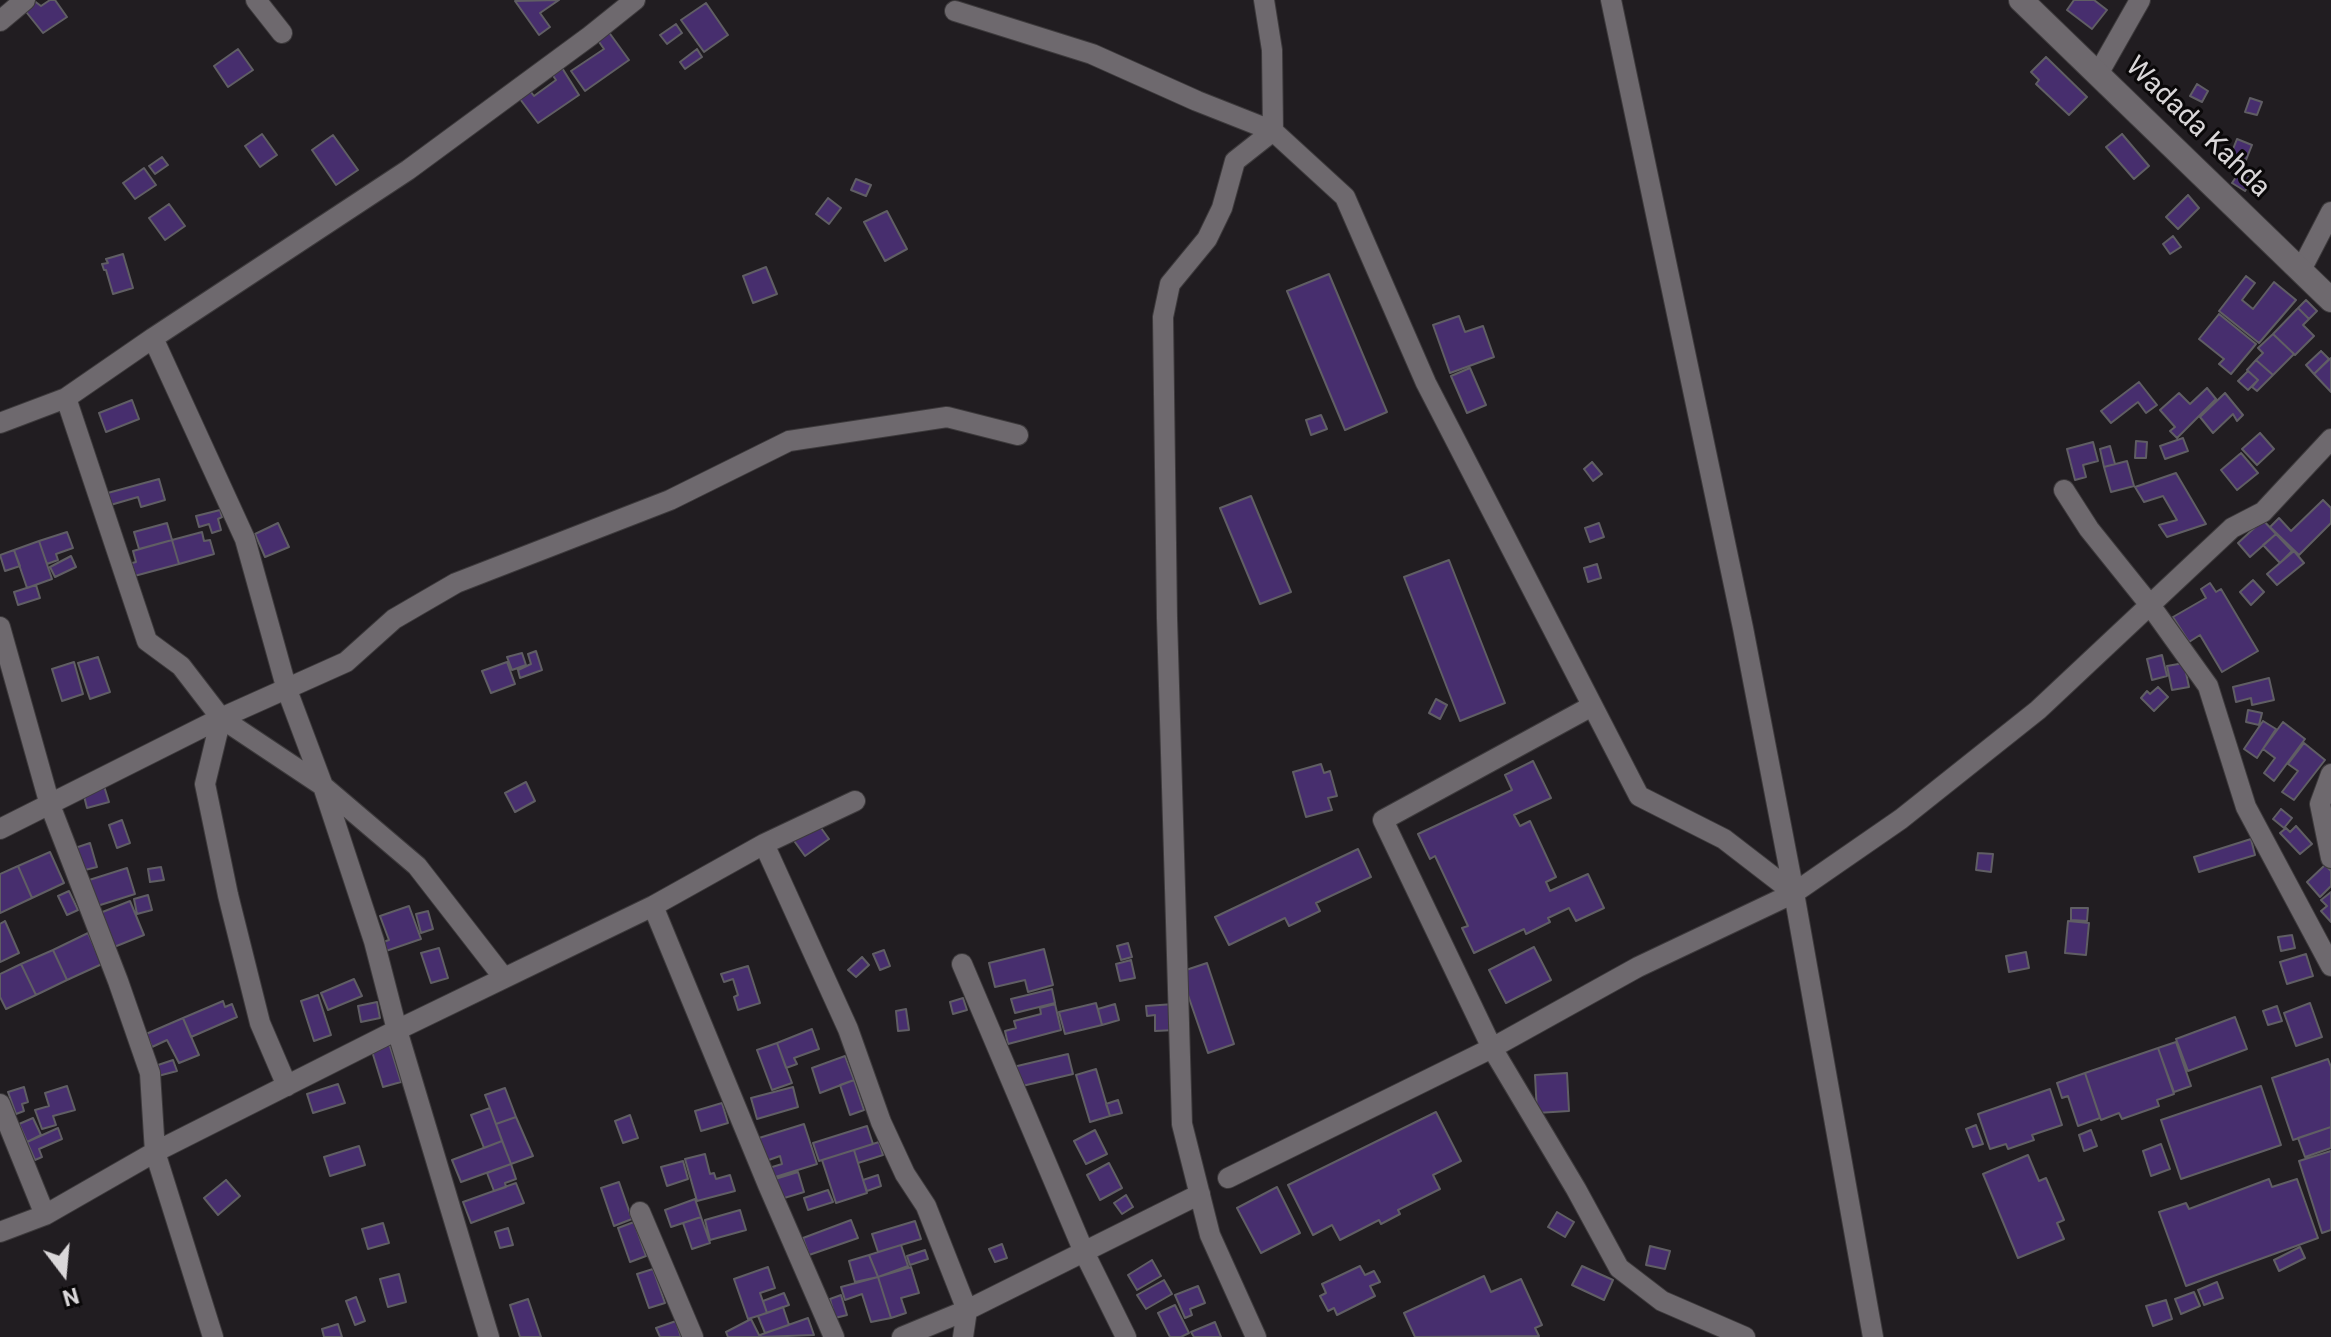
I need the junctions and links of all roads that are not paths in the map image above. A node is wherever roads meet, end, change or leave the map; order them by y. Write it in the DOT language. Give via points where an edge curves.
graph roads {
  1 [pos="25,0"];
  2 [pos="256,0"];
  3 [pos="635,0"];
  4 [pos="1264,0"];
  5 [pos="1611,0"];
  6 [pos="2021,0"];
  7 [pos="2140,0"];
  8 [pos="955,11"];
  9 [pos="0,21"];
  10 [pos="282,33"];
  11 [pos="2098,74"];
  12 [pos="1273,131"];
  13 [pos="2331,212"];
  14 [pos="2301,270"];
  15 [pos="2331,300"];
  16 [pos="153,338"];
  17 [pos="66,398"];
  18 [pos="0,423"];
  19 [pos="1018,435"];
  20 [pos="2331,439"];
  21 [pos="2064,490"];
  22 [pos="2150,605"];
  23 [pos="0,627"];
  24 [pos="287,690"];
  25 [pos="1592,706"];
  26 [pos="221,718"];
  27 [pos="2331,774"];
  28 [pos="323,786"];
  29 [pos="855,801"];
  30 [pos="50,805"];
  31 [pos="0,829"];
  32 [pos="764,844"];
  33 [pos="2331,858"];
  34 [pos="1794,893"];
  35 [pos="653,906"];
  36 [pos="962,964"];
  37 [pos="2331,966"];
  38 [pos="504,978"];
  39 [pos="397,1030"];
  40 [pos="1492,1048"];
  41 [pos="287,1086"];
  42 [pos="0,1104"];
  43 [pos="155,1152"];
  44 [pos="1228,1178"];
  45 [pos="1200,1194"];
  46 [pos="640,1212"];
  47 [pos="45,1215"];
  48 [pos="0,1232"];
  49 [pos="1084,1252"];
  50 [pos="967,1310"];
  51 [pos="213,1337"];
  52 [pos="489,1337"];
  53 [pos="693,1337"];
  54 [pos="834,1337"];
  55 [pos="902,1337"];
  56 [pos="963,1337"];
  57 [pos="1126,1337"];
  58 [pos="1256,1337"];
  59 [pos="1745,1337"];
  60 [pos="1873,1337"];
  1 -- 9 [label="street"];
  2 -- 10 [label="street"];
  3 -- 16 [label="street" via="408,170"];
  4 -- 12 [label="street" via="1272,50"];
  5 -- 34 [label="street"];
  6 -- 11 [label="main road, Wadada Kahda"];
  7 -- 11 [label="street"];
  8 -- 12 [label="street" via="1092,54"];
  11 -- 14 [label="main road, Wadada Kahda"];
  12 -- 25 [label="street" via="1345,197 1426,383"];
  12 -- 45 [label="street" via="1235,161 1222,208 1207,239 1170,284 1163,317 1182,1124"];
  13 -- 14 [label="street"];
  14 -- 15 [label="main road, Wadada Kahda"];
  16 -- 17 [label="street"];
  16 -- 24 [label="street" via="245,539"];
  17 -- 18 [label="street"];
  17 -- 26 [label="street" via="147,641 181,666"];
  19 -- 24 [label="street" via="947,417 789,441 670,500 456,583 394,619 346,662"];
  20 -- 22 [label="street" via="2263,512 2232,528"];
  21 -- 22 [label="street"];
  22 -- 34 [label="street" via="2038,710 1901,819"];
  22 -- 37 [label="street" via="2208,686 2246,807"];
  23 -- 30 [label="street"];
  24 -- 26 [label="street"];
  24 -- 28 [label="street"];
  25 -- 34 [label="street" via="1639,796 1724,839"];
  25 -- 40 [label="street" via="1383,820"];
  26 -- 28 [label="street"];
  26 -- 30 [label="street"];
  26 -- 41 [label="street" via="205,784 260,1023"];
  27 -- 33 [label="street" via="2320,804"];
  28 -- 38 [label="street" via="417,866"];
  28 -- 39 [label="street"];
  29 -- 32 [label="street"];
  30 -- 31 [label="street"];
  30 -- 43 [label="street" via="150,1073"];
  32 -- 35 [label="street"];
  32 -- 50 [label="street"];
  34 -- 40 [label="street" via="1638,967"];
  34 -- 60 [label="street"];
  35 -- 38 [label="street"];
  35 -- 54 [label="street"];
  36 -- 49 [label="street"];
  38 -- 39 [label="street"];
  39 -- 41 [label="street"];
  39 -- 52 [label="street"];
  40 -- 44 [label="street"];
  40 -- 59 [label="street" via="1619,1268 1662,1301"];
  41 -- 43 [label="street"];
  42 -- 47 [label="street"];
  43 -- 47 [label="street"];
  43 -- 51 [label="street"];
  45 -- 49 [label="street"];
  45 -- 58 [label="street" via="1210,1235"];
  46 -- 53 [label="street"];
  47 -- 48 [label="street"];
  49 -- 50 [label="street"];
  49 -- 57 [label="street"];
  50 -- 55 [label="street"];
  50 -- 56 [label="street"];
}
